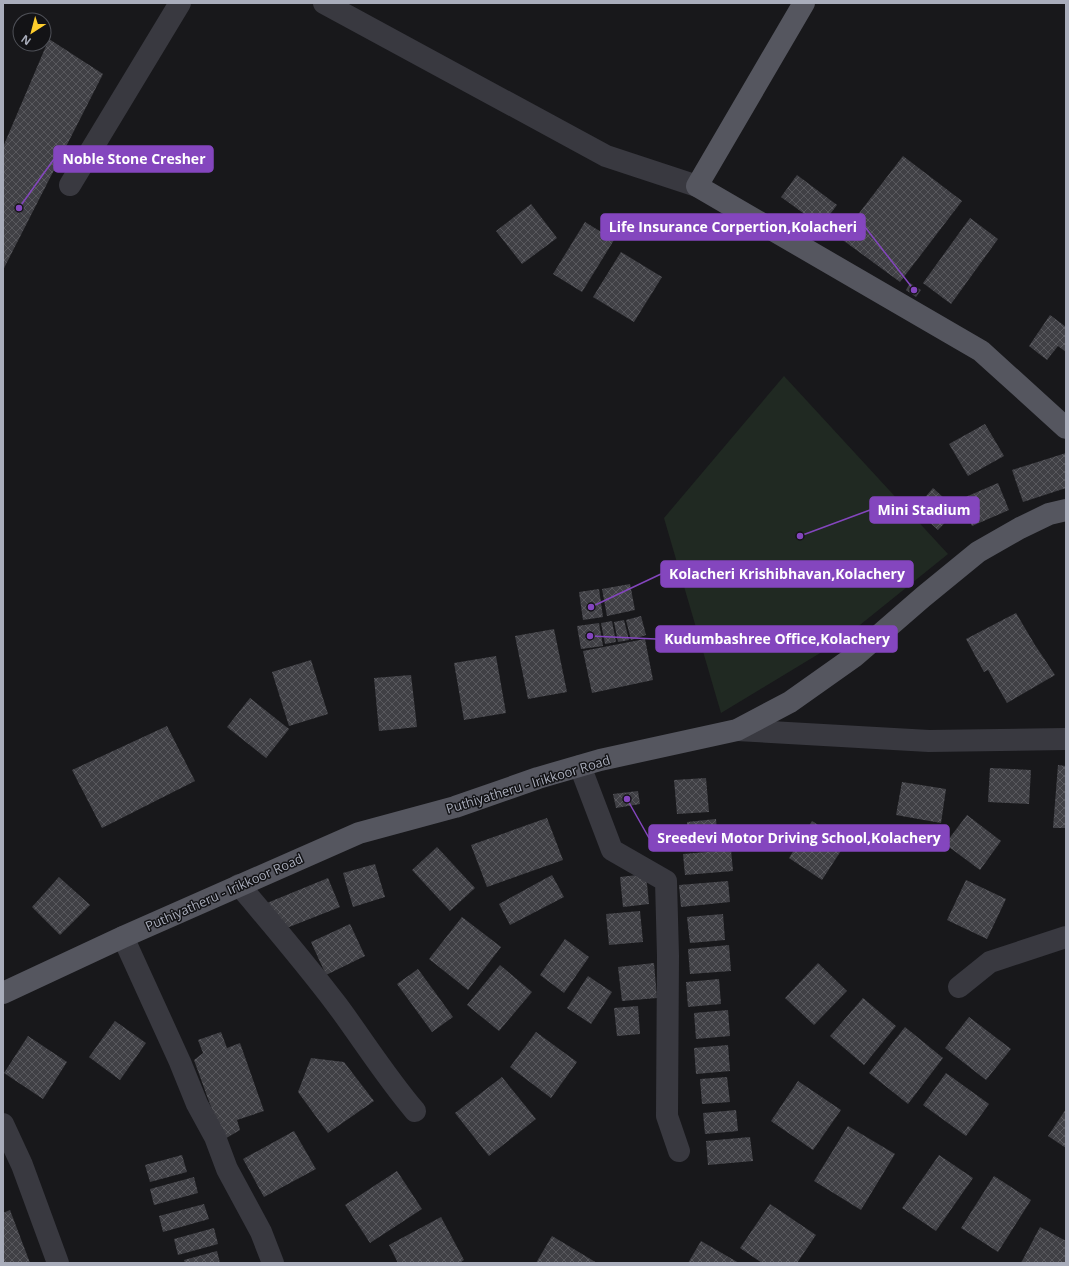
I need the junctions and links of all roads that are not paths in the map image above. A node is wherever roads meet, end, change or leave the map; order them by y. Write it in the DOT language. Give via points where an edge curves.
graph roads {
  1 [pos="180,3"];
  2 [pos="324,3"];
  3 [pos="804,3"];
  4 [pos="70,185"];
  5 [pos="697,186"];
  6 [pos="1066,428"];
  7 [pos="1066,510"];
  8 [pos="737,730"];
  9 [pos="1066,739"];
  10 [pos="580,766"];
  11 [pos="239,885"];
  12 [pos="122,937"];
  13 [pos="1066,937"];
  14 [pos="959,987"];
  15 [pos="3,993"];
  16 [pos="415,1111"];
  17 [pos="3,1124"];
  18 [pos="679,1151"];
  19 [pos="58,1263"];
  20 [pos="273,1263"];
  1 -- 4 [label="street"];
  2 -- 5 [label="street" via="606,156"];
  3 -- 5 [label="main road"];
  5 -- 6 [label="main road" via="981,351"];
  7 -- 8 [label="main road, Puthiyatheru - Irikkoor Road" via="1049,514 978,552 855,656 790,702"];
  8 -- 9 [label="street" via="929,741"];
  8 -- 10 [label="main road, Puthiyatheru - Irikkoor Road"];
  10 -- 11 [label="main road, Puthiyatheru - Irikkoor Road" via="455,807 359,833"];
  10 -- 18 [label="street" via="612,850 666,881 667,1116"];
  11 -- 12 [label="main road, Puthiyatheru - Irikkoor Road"];
  11 -- 16 [label="street" via="306,963"];
  12 -- 15 [label="main road, Puthiyatheru - Irikkoor Road"];
  12 -- 20 [label="street" via="197,1104 215,1137 227,1169 261,1232"];
  13 -- 14 [label="street" via="990,962"];
  17 -- 19 [label="street" via="22,1165"];
}
